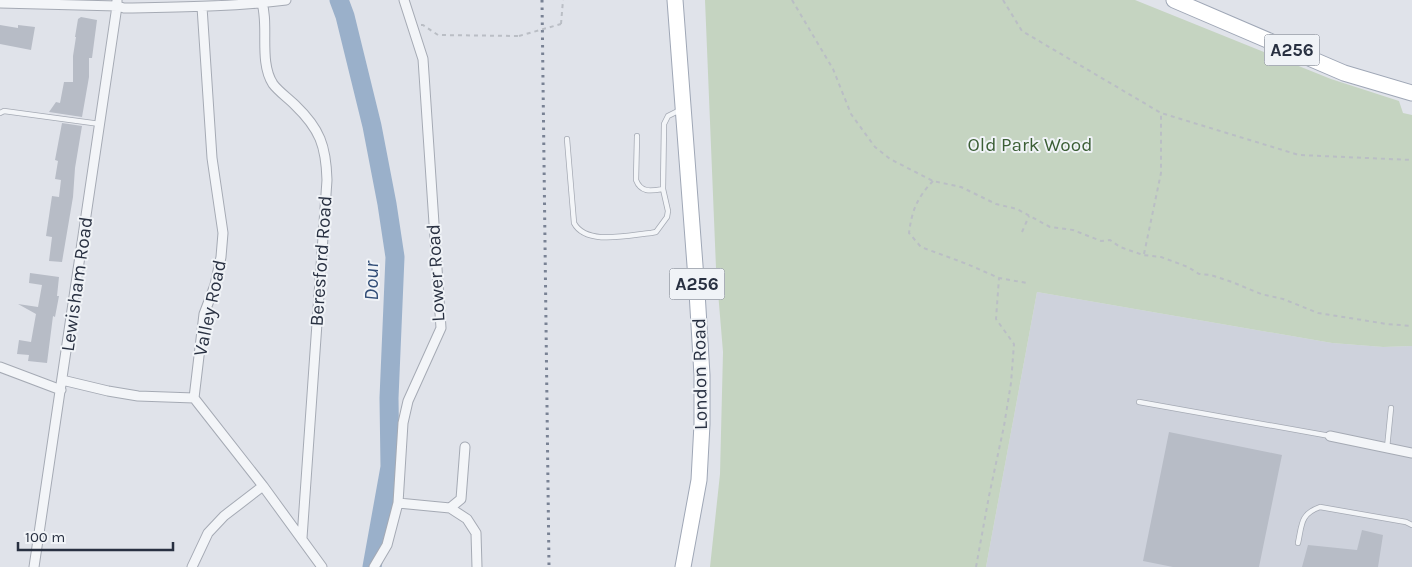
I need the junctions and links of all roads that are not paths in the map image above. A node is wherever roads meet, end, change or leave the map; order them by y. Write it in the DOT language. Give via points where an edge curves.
graph roads {
  1 [pos="286,0"];
  2 [pos="404,0"];
  3 [pos="675,0"];
  4 [pos="1174,0"];
  5 [pos="262,2"];
  6 [pos="0,3"];
  7 [pos="117,3"];
  8 [pos="202,7"];
  9 [pos="1412,93"];
  10 [pos="683,109"];
  11 [pos="0,113"];
  12 [pos="100,124"];
  13 [pos="637,136"];
  14 [pos="567,139"];
  15 [pos="663,189"];
  16 [pos="0,367"];
  17 [pos="62,385"];
  18 [pos="194,398"];
  19 [pos="1139,402"];
  20 [pos="1391,408"];
  21 [pos="1330,436"];
  22 [pos="465,447"];
  23 [pos="1387,448"];
  24 [pos="1408,452"];
  25 [pos="263,486"];
  26 [pos="398,504"];
  27 [pos="450,508"];
  28 [pos="1412,525"];
  29 [pos="302,538"];
  30 [pos="1298,543"];
  31 [pos="376,564"];
  32 [pos="34,567"];
  33 [pos="192,567"];
  34 [pos="322,567"];
  35 [pos="477,567"];
  36 [pos="683,567"];
  1 -- 5 [label="street"];
  2 -- 26 [label="street, Lower Road" via="423,59 441,328 408,401 403,423"];
  3 -- 10 [label="main road, London Road / A256"];
  4 -- 9 [label="main road, A256" via="1344,72"];
  5 -- 8 [label="street"];
  5 -- 29 [label="street, Beresford Road" via="267,69 273,84 317,129 326,163"];
  6 -- 7 [label="street"];
  7 -- 8 [label="street" via="124,8"];
  7 -- 12 [label="street, Lewisham Road"];
  8 -- 18 [label="street, Valley Road" via="222,257 204,314"];
  10 -- 15 [label="lane" via="668,116 664,124"];
  10 -- 36 [label="main road, London Road / A256" via="697,292 702,424 699,480"];
  11 -- 12 [label="lane"];
  12 -- 17 [label="street, Lewisham Road"];
  13 -- 15 [label="lane" via="636,180 642,189"];
  14 -- 15 [label="lane" via="574,223 584,233 600,238 656,232 668,217"];
  16 -- 17 [label="street"];
  17 -- 18 [label="street" via="138,396"];
  17 -- 32 [label="street, Lewisham Road"];
  18 -- 25 [label="street"];
  19 -- 21 [label="lane"];
  20 -- 23 [label="lane"];
  21 -- 23 [label="street"];
  22 -- 27 [label="street" via="461,500"];
  23 -- 24 [label="street"];
  25 -- 29 [label="street"];
  25 -- 33 [label="street" via="224,516 208,533"];
  26 -- 27 [label="street"];
  26 -- 31 [label="street, Lower Road" via="386,545"];
  27 -- 35 [label="street" via="467,519 476,533"];
  28 -- 30 [label="lane" via="1320,506 1309,510 1303,519"];
  29 -- 34 [label="street"];
}
